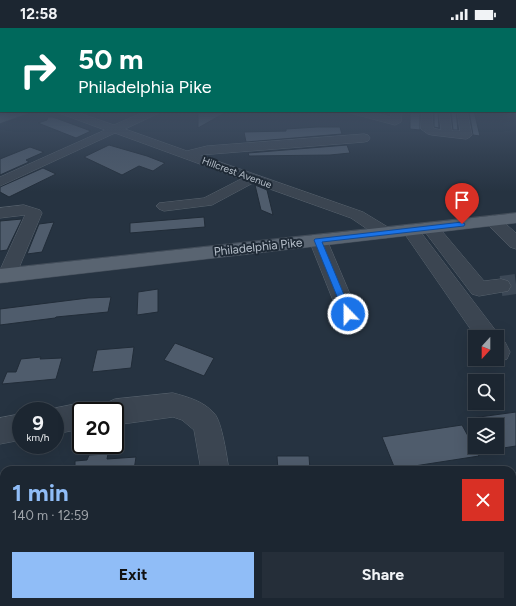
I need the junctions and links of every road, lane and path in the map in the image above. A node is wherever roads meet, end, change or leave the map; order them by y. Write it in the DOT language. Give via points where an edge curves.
graph roads {
  1 [pos="97,138"];
  2 [pos="139,138"];
  3 [pos="364,138"];
  4 [pos="186,154"];
  5 [pos="252,178"];
  6 [pos="0,182"];
  7 [pos="164,206"];
  8 [pos="0,212"];
  9 [pos="516,218"];
  10 [pos="493,221"];
  11 [pos="430,228"];
  12 [pos="410,230"];
  13 [pos="385,233"];
  14 [pos="318,240"];
  15 [pos="516,243"];
  16 [pos="4,276"];
  17 [pos="501,286"];
  18 [pos="348,314"];
  19 [pos="483,330"];
  20 [pos="124,411"];
  21 [pos="12,429"];
  22 [pos="0,431"];
  23 [pos="215,466"];
  1 -- 6 [label="street"];
  2 -- 4 [label="street, Hillcrest Avenue"];
  3 -- 4 [label="street" via="207,150"];
  4 -- 5 [label="street, Hillcrest Avenue"];
  5 -- 7 [label="street" via="207,202"];
  5 -- 13 [label="street, Hillcrest Avenue" via="357,215"];
  8 -- 16 [label="street" via="34,213"];
  9 -- 10 [label="main road, Philadelphia Pike"];
  10 -- 11 [label="main road, Philadelphia Pike"];
  10 -- 15 [label="street"];
  11 -- 12 [label="main road, Philadelphia Pike"];
  11 -- 17 [label="street" via="479,289"];
  12 -- 13 [label="main road, Philadelphia Pike"];
  12 -- 19 [label="street"];
  13 -- 14 [label="main road, Philadelphia Pike"];
  14 -- 16 [label="main road, Philadelphia Pike"];
  14 -- 18 [label="street"];
  20 -- 23 [label="street" via="173,404 190,410 206,423"];
  21 -- 22 [label="street"];
}
